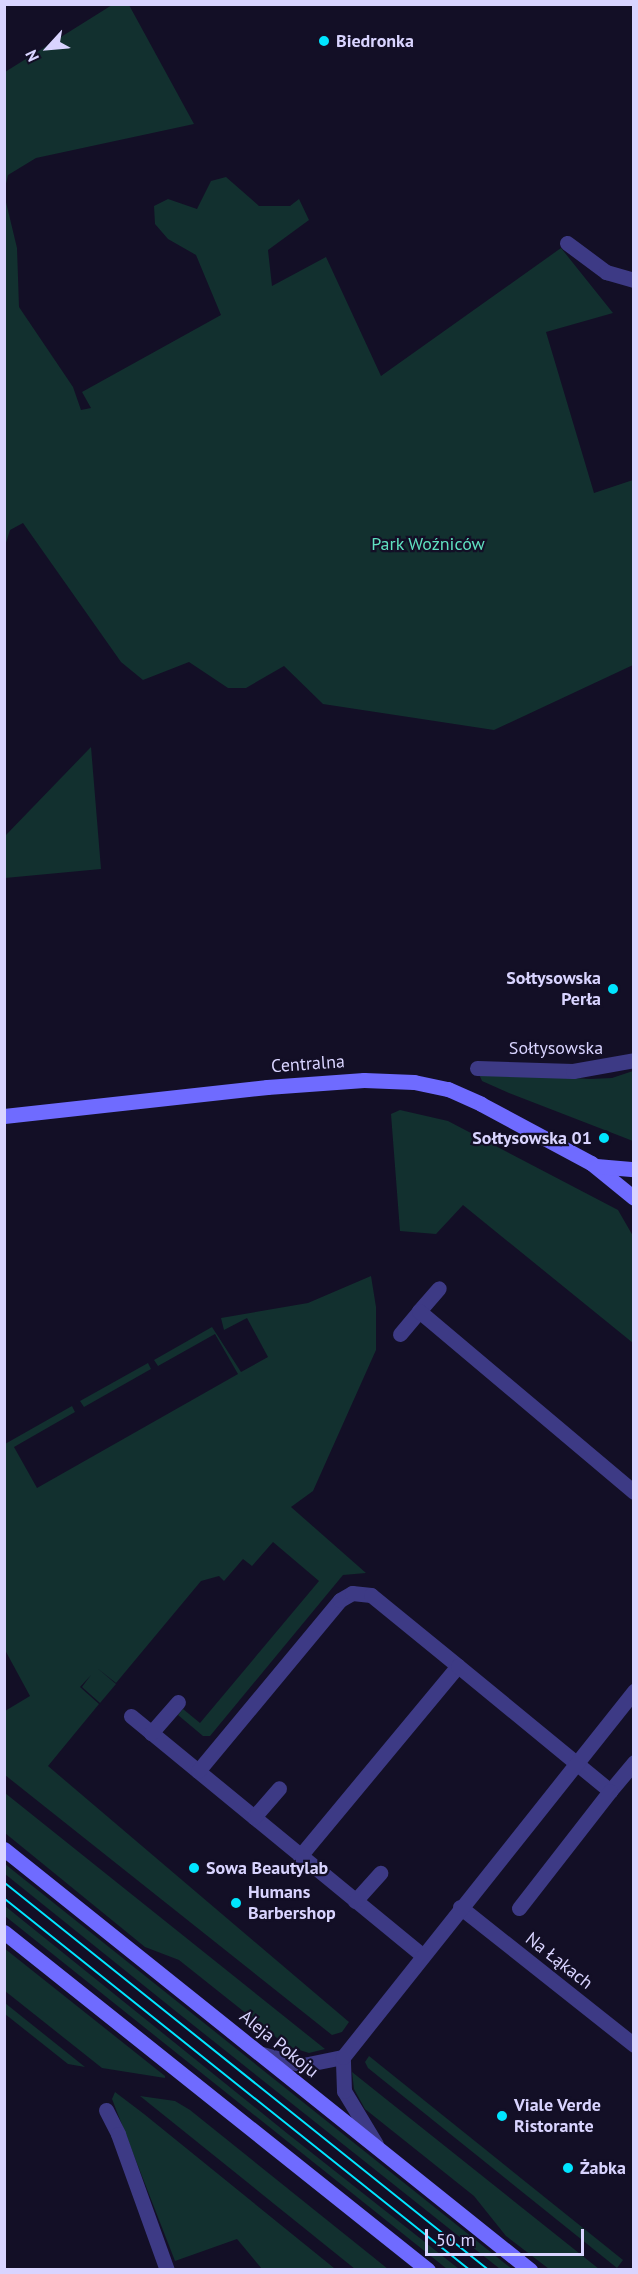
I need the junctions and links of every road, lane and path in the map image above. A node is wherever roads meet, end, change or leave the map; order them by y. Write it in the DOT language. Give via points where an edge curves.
graph roads {
  1 [pos="567,243"];
  2 [pos="633,280"];
  3 [pos="633,1060"];
  4 [pos="477,1068"];
  5 [pos="4,1116"];
  6 [pos="596,1166"];
  7 [pos="633,1169"];
  8 [pos="633,1198"];
  9 [pos="439,1288"];
  10 [pos="419,1311"];
  11 [pos="400,1334"];
  12 [pos="633,1492"];
  13 [pos="458,1666"];
  14 [pos="633,1691"];
  15 [pos="178,1702"];
  16 [pos="131,1716"];
  17 [pos="151,1733"];
  18 [pos="575,1762"];
  19 [pos="633,1762"];
  20 [pos="198,1771"];
  21 [pos="279,1788"];
  22 [pos="610,1791"];
  23 [pos="254,1817"];
  24 [pos="4,1849"];
  25 [pos="300,1856"];
  26 [pos="380,1873"];
  27 [pos="355,1901"];
  28 [pos="460,1907"];
  29 [pos="519,1908"];
  30 [pos="4,1932"];
  31 [pos="422,1955"];
  32 [pos="633,2045"];
  33 [pos="260,2054"];
  34 [pos="344,2056"];
  35 [pos="106,2110"];
  36 [pos="383,2153"];
  37 [pos="167,2270"];
  38 [pos="428,2270"];
  39 [pos="530,2270"];
  1 -- 2 [label="street" via="606,272"];
  3 -- 4 [label="street, Sołtysowska" via="573,1071"];
  5 -- 6 [label="main road, Centralna" via="267,1087 364,1080 414,1082 470,1098"];
  6 -- 7 [label="main road, Centralna"];
  6 -- 8 [label="main road, Centralna"];
  9 -- 10 [label="street"];
  10 -- 11 [label="street"];
  10 -- 12 [label="street"];
  13 -- 18 [label="street"];
  13 -- 20 [label="street" via="371,1595 352,1593 340,1600"];
  13 -- 25 [label="street"];
  14 -- 18 [label="street"];
  15 -- 17 [label="street"];
  16 -- 17 [label="street"];
  17 -- 20 [label="street"];
  18 -- 22 [label="street"];
  18 -- 28 [label="street"];
  19 -- 22 [label="street"];
  20 -- 23 [label="street"];
  21 -- 23 [label="street"];
  22 -- 29 [label="street"];
  23 -- 25 [label="street"];
  24 -- 33 [label="main road, Aleja Pokoju"];
  25 -- 27 [label="street"];
  26 -- 27 [label="street"];
  27 -- 31 [label="street"];
  28 -- 31 [label="street"];
  28 -- 32 [label="street, Na Łąkach"];
  30 -- 38 [label="main road"];
  31 -- 34 [label="street"];
  33 -- 34 [label="street" via="303,2065"];
  33 -- 36 [label="main road, Aleja Pokoju"];
  34 -- 36 [label="street" via="344,2091"];
  35 -- 37 [label="street"];
  36 -- 39 [label="main road, Aleja Pokoju"];
}
